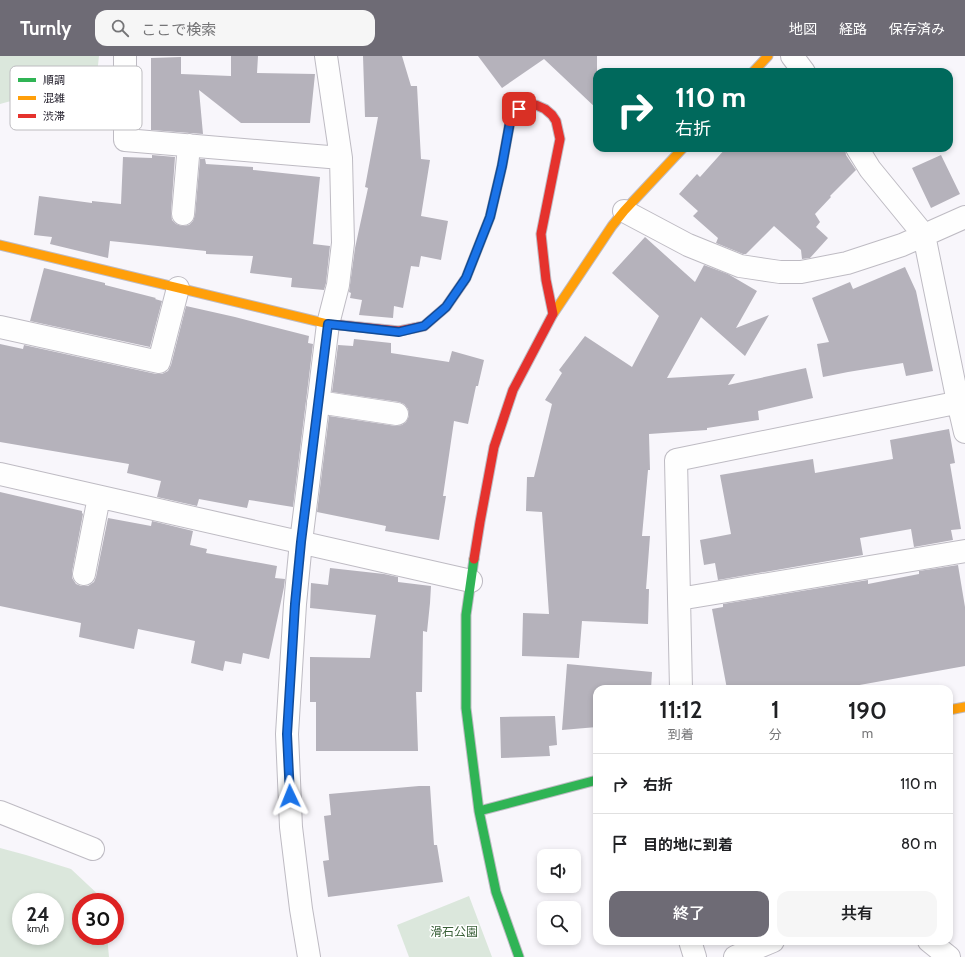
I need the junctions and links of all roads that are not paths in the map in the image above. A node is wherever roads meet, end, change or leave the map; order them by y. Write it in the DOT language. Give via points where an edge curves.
graph roads {
  1 [pos="326,56"];
  2 [pos="768,56"];
  3 [pos="792,56"];
  4 [pos="758,68"];
  5 [pos="801,68"];
  6 [pos="125,130"];
  7 [pos="189,145"];
  8 [pos="679,152"];
  9 [pos="859,152"];
  10 [pos="341,158"];
  11 [pos="624,211"];
  12 [pos="183,214"];
  13 [pos="965,217"];
  14 [pos="924,235"];
  15 [pos="0,245"];
  16 [pos="178,288"];
  17 [pos="553,314"];
  18 [pos="328,324"];
  19 [pos="0,327"];
  20 [pos="962,401"];
  21 [pos="318,402"];
  22 [pos="397,414"];
  23 [pos="965,432"];
  24 [pos="0,474"];
  25 [pos="98,497"];
  26 [pos="301,542"];
  27 [pos="965,551"];
  28 [pos="84,574"];
  29 [pos="471,581"];
  30 [pos="679,599"];
  31 [pos="681,685"];
  32 [pos="965,707"];
  33 [pos="953,709"];
  34 [pos="593,781"];
  35 [pos="479,811"];
  36 [pos="0,812"];
  37 [pos="93,849"];
  38 [pos="691,945"];
  39 [pos="764,945"];
  40 [pos="934,945"];
  41 [pos="309,957"];
  42 [pos="519,957"];
  43 [pos="695,957"];
  44 [pos="735,957"];
  45 [pos="949,957"];
  1 -- 10 [label="street"];
  2 -- 4 [label="street"];
  3 -- 5 [label="street"];
  6 -- 7 [label="street" via="125,140"];
  7 -- 10 [label="street"];
  7 -- 12 [label="street"];
  8 -- 11 [label="street"];
  9 -- 14 [label="street" via="870,169"];
  10 -- 18 [label="street" via="343,243 338,285"];
  11 -- 14 [label="street" via="688,245 740,266 780,272 801,272 847,263"];
  11 -- 17 [label="street"];
  13 -- 14 [label="street"];
  14 -- 20 [label="street"];
  15 -- 16 [label="street"];
  16 -- 18 [label="street"];
  16 -- 19 [label="street" via="160,362"];
  17 -- 18 [label="street" via="541,234 560,139 552,115 536,105 529,105 519,109 510,122 490,217 466,278 446,307 424,326 399,332"];
  17 -- 29 [label="street" via="513,390 494,447"];
  18 -- 21 [label="street"];
  20 -- 23 [label="street"];
  20 -- 30 [label="street" via="676,460"];
  21 -- 22 [label="street"];
  21 -- 26 [label="street"];
  24 -- 25 [label="street"];
  25 -- 26 [label="street"];
  25 -- 28 [label="street"];
  26 -- 29 [label="street"];
  26 -- 41 [label="street" via="287,734 291,827"];
  27 -- 30 [label="street"];
  29 -- 35 [label="street" via="466,615 466,708"];
  30 -- 31 [label="street"];
  32 -- 33 [label="street"];
  34 -- 35 [label="street"];
  35 -- 42 [label="street" via="496,892"];
  36 -- 37 [label="street"];
  38 -- 43 [label="street"];
  39 -- 44 [label="street"];
  40 -- 45 [label="street"];
}
